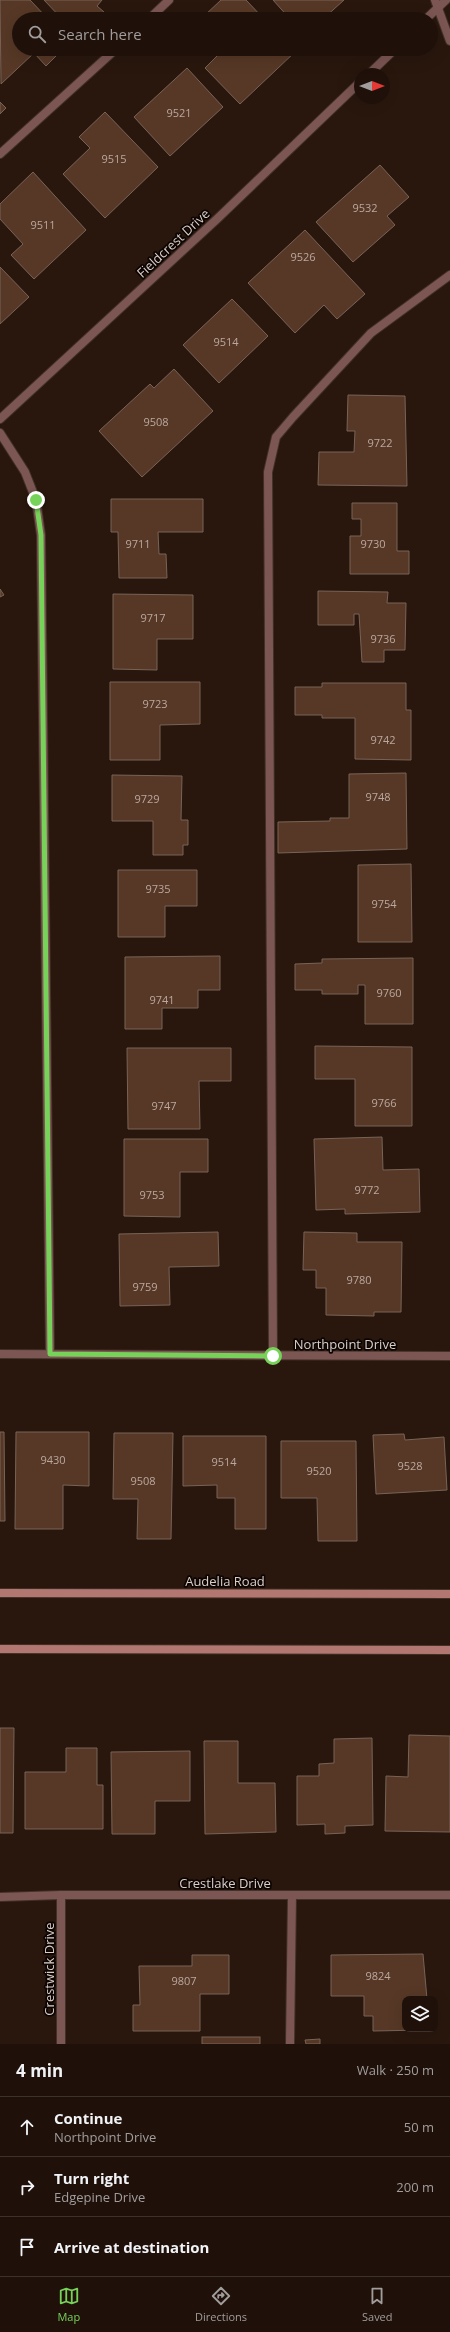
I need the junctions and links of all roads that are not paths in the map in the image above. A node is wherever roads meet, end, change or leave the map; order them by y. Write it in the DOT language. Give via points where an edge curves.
graph roads {
  1 [pos="169,0"];
  2 [pos="446,0"];
  3 [pos="437,4"];
  4 [pos="157,12"];
  5 [pos="450,41"];
  6 [pos="108,56"];
  7 [pos="388,56"];
  8 [pos="375,68"];
  9 [pos="354,88"];
  10 [pos="0,154"];
  11 [pos="450,275"];
  12 [pos="0,419"];
  13 [pos="0,432"];
  14 [pos="0,1354"];
  15 [pos="50,1354"];
  16 [pos="273,1356"];
  17 [pos="450,1356"];
  18 [pos="0,1593"];
  19 [pos="450,1594"];
  20 [pos="0,1650"];
  21 [pos="450,1650"];
  22 [pos="60,1895"];
  23 [pos="292,1895"];
  24 [pos="450,1896"];
  25 [pos="0,1897"];
  26 [pos="61,2044"];
  27 [pos="290,2044"];
  1 -- 4 [label="street"];
  2 -- 3 [label="street"];
  3 -- 5 [label="street"];
  6 -- 10 [label="street"];
  7 -- 8 [label="street"];
  9 -- 12 [label="street, Fieldcrest Drive"];
  11 -- 16 [label="street" via="371,334 293,417 276,437 268,472"];
  13 -- 15 [label="street" via="25,472 36,500 41,535"];
  14 -- 15 [label="street, Northpoint Drive"];
  15 -- 16 [label="street, Northpoint Drive"];
  16 -- 17 [label="street, Northpoint Drive"];
  18 -- 19 [label="main road, Audelia Road"];
  20 -- 21 [label="main road"];
  22 -- 23 [label="street, Crestlake Drive"];
  22 -- 25 [label="street, Crestlake Drive"];
  22 -- 26 [label="street, Crestwick Drive"];
  23 -- 24 [label="street, Crestlake Drive"];
  23 -- 27 [label="street"];
}
